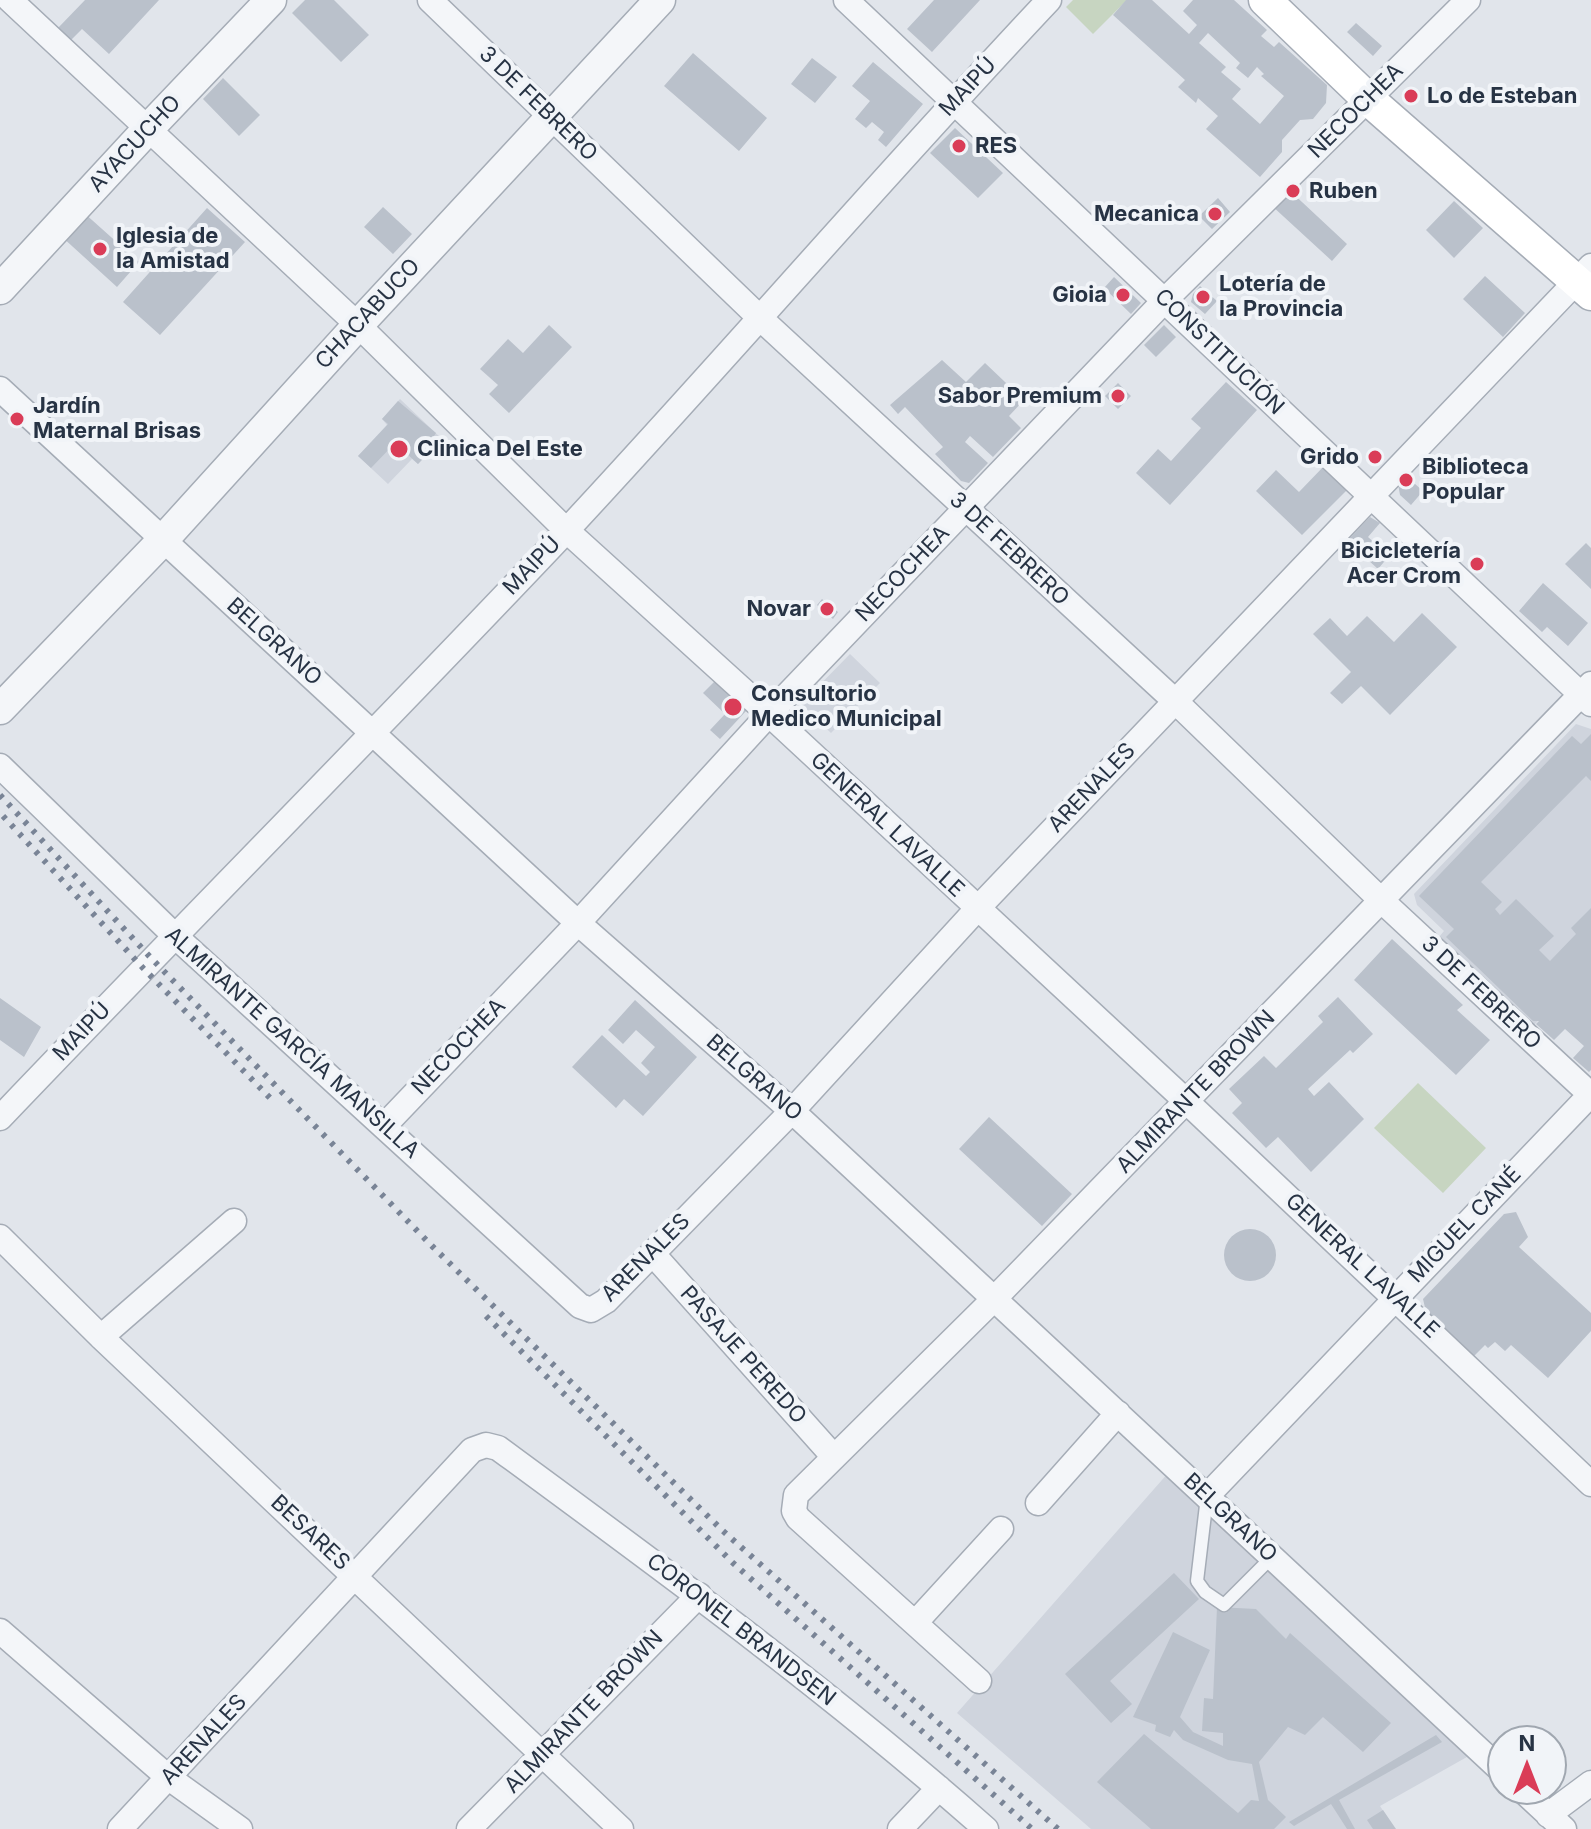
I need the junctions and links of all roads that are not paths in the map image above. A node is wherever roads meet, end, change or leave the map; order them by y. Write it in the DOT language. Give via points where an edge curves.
graph roads {
  1 [pos="10,0"];
  2 [pos="271,0"];
  3 [pos="430,0"];
  4 [pos="660,0"];
  5 [pos="846,0"];
  6 [pos="1049,0"];
  7 [pos="1265,0"];
  8 [pos="1468,0"];
  9 [pos="1368,99"];
  10 [pos="954,101"];
  11 [pos="552,116"];
  12 [pos="147,130"];
  13 [pos="1586,280"];
  14 [pos="0,289"];
  15 [pos="1165,300"];
  16 [pos="761,319"];
  17 [pos="358,325"];
  18 [pos="0,389"];
  19 [pos="1370,496"];
  20 [pos="965,509"];
  21 [pos="566,530"];
  22 [pos="163,540"];
  23 [pos="78,629"];
  24 [pos="0,694"];
  25 [pos="1588,694"];
  26 [pos="1175,701"];
  27 [pos="0,709"];
  28 [pos="769,714"];
  29 [pos="373,732"];
  30 [pos="0,766"];
  31 [pos="1382,901"];
  32 [pos="977,909"];
  33 [pos="578,923"];
  34 [pos="174,935"];
  35 [pos="1591,1095"];
  36 [pos="1186,1101"];
  37 [pos="792,1111"];
  38 [pos="0,1118"];
  39 [pos="384,1126"];
  40 [pos="234,1221"];
  41 [pos="0,1237"];
  42 [pos="652,1253"];
  43 [pos="995,1298"];
  44 [pos="1395,1298"];
  45 [pos="591,1310"];
  46 [pos="101,1337"];
  47 [pos="1118,1413"];
  48 [pos="486,1445"];
  49 [pos="834,1457"];
  50 [pos="1591,1484"];
  51 [pos="1207,1496"];
  52 [pos="1038,1503"];
  53 [pos="1001,1529"];
  54 [pos="1272,1557"];
  55 [pos="354,1575"];
  56 [pos="699,1595"];
  57 [pos="915,1623"];
  58 [pos="0,1631"];
  59 [pos="979,1681"];
  60 [pos="543,1755"];
  61 [pos="1487,1757"];
  62 [pos="169,1778"];
  63 [pos="1591,1783"];
  64 [pos="939,1788"];
  65 [pos="1538,1805"];
  66 [pos="1556,1822"];
  67 [pos="120,1829"];
  68 [pos="240,1829"];
  69 [pos="469,1829"];
  70 [pos="621,1829"];
  71 [pos="900,1829"];
  72 [pos="986,1829"];
  1 -- 12 [label="street, GENERAL LAVALLE"];
  2 -- 12 [label="street, AYACUCHO"];
  3 -- 11 [label="street, 3 DE FEBRERO"];
  4 -- 11 [label="street, CHACABUCO"];
  5 -- 10 [label="street, CONSTITUCIÓN"];
  6 -- 10 [label="street, MAIPÚ"];
  7 -- 9 [label="main road"];
  8 -- 9 [label="street, NECOCHEA"];
  9 -- 13 [label="main road"];
  9 -- 15 [label="street, NECOCHEA"];
  10 -- 15 [label="street, CONSTITUCIÓN"];
  10 -- 16 [label="street, MAIPÚ"];
  11 -- 16 [label="street, 3 DE FEBRERO"];
  11 -- 17 [label="street, CHACABUCO"];
  12 -- 14 [label="street, AYACUCHO"];
  12 -- 17 [label="street, GENERAL LAVALLE"];
  13 -- 19 [label="street, ARENALES"];
  15 -- 19 [label="street, CONSTITUCIÓN"];
  15 -- 20 [label="street, NECOCHEA"];
  16 -- 20 [label="street, 3 DE FEBRERO"];
  16 -- 21 [label="street, MAIPÚ"];
  17 -- 21 [label="street, GENERAL LAVALLE"];
  17 -- 22 [label="street, CHACABUCO"];
  18 -- 22 [label="street, BELGRANO"];
  19 -- 25 [label="street, CONSTITUCIÓN"];
  19 -- 26 [label="street, ARENALES"];
  20 -- 26 [label="street, 3 DE FEBRERO"];
  20 -- 28 [label="street, NECOCHEA"];
  21 -- 28 [label="street, GENERAL LAVALLE"];
  21 -- 29 [label="street, MAIPÚ"];
  22 -- 23 [label="street, CHACABUCO"];
  22 -- 29 [label="street, BELGRANO"];
  23 -- 24 [label="street, CHACABUCO" via="36,656"];
  23 -- 27 [label="street, CHACABUCO"];
  25 -- 31 [label="street, ALMIRANTE BROWN"];
  26 -- 31 [label="street, 3 DE FEBRERO"];
  26 -- 32 [label="street, ARENALES"];
  28 -- 32 [label="street, GENERAL LAVALLE"];
  28 -- 33 [label="street, NECOCHEA"];
  29 -- 33 [label="street, BELGRANO"];
  29 -- 34 [label="street, MAIPÚ"];
  30 -- 34 [label="street, ALMIRANTE GARCÍA MANSILLA"];
  31 -- 35 [label="street, 3 DE FEBRERO"];
  31 -- 36 [label="street, ALMIRANTE BROWN"];
  32 -- 36 [label="street, GENERAL LAVALLE"];
  32 -- 37 [label="street, ARENALES"];
  33 -- 37 [label="street, BELGRANO"];
  33 -- 39 [label="street, NECOCHEA"];
  34 -- 38 [label="street, MAIPÚ"];
  34 -- 39 [label="street, ALMIRANTE GARCÍA MANSILLA"];
  35 -- 44 [label="street, MIGUEL CANÉ"];
  36 -- 43 [label="street, ALMIRANTE BROWN"];
  36 -- 44 [label="street, GENERAL LAVALLE"];
  37 -- 42 [label="street, ARENALES"];
  37 -- 43 [label="street, BELGRANO"];
  39 -- 45 [label="street, ALMIRANTE GARCÍA MANSILLA" via="580,1306"];
  40 -- 46 [label="street"];
  41 -- 46 [label="street, BESARES"];
  42 -- 45 [label="street, ARENALES"];
  42 -- 49 [label="street, PASAJE PEREDO"];
  43 -- 47 [label="street, BELGRANO"];
  43 -- 49 [label="street, ALMIRANTE BROWN"];
  44 -- 50 [label="street, GENERAL LAVALLE"];
  44 -- 51 [label="street, MIGUEL CANÉ"];
  46 -- 55 [label="street, BESARES"];
  47 -- 51 [label="street, BELGRANO"];
  47 -- 52 [label="street"];
  48 -- 55 [label="street, ARENALES" via="472,1450"];
  48 -- 56 [label="street, CORONEL BRANDSEN" via="498,1448"];
  49 -- 57 [label="street, ALMIRANTE BROWN" via="796,1495 794,1511"];
  51 -- 54 [label="street, BELGRANO"];
  51 -- 54 [label="lane" via="1197,1581 1205,1592 1224,1605"];
  53 -- 57 [label="street"];
  54 -- 61 [label="street, BELGRANO"];
  55 -- 60 [label="street, BESARES"];
  55 -- 62 [label="street, ARENALES"];
  56 -- 60 [label="street, ALMIRANTE BROWN"];
  56 -- 64 [label="street, CORONEL BRANDSEN"];
  57 -- 59 [label="street"];
  58 -- 62 [label="street"];
  60 -- 69 [label="street, ALMIRANTE BROWN"];
  60 -- 70 [label="street, BESARES"];
  62 -- 67 [label="street, ARENALES"];
  62 -- 68 [label="street"];
  63 -- 66 [label="street"];
  64 -- 71 [label="street"];
  64 -- 72 [label="street, CORONEL BRANDSEN"];
  65 -- 66 [label="street"];
}
